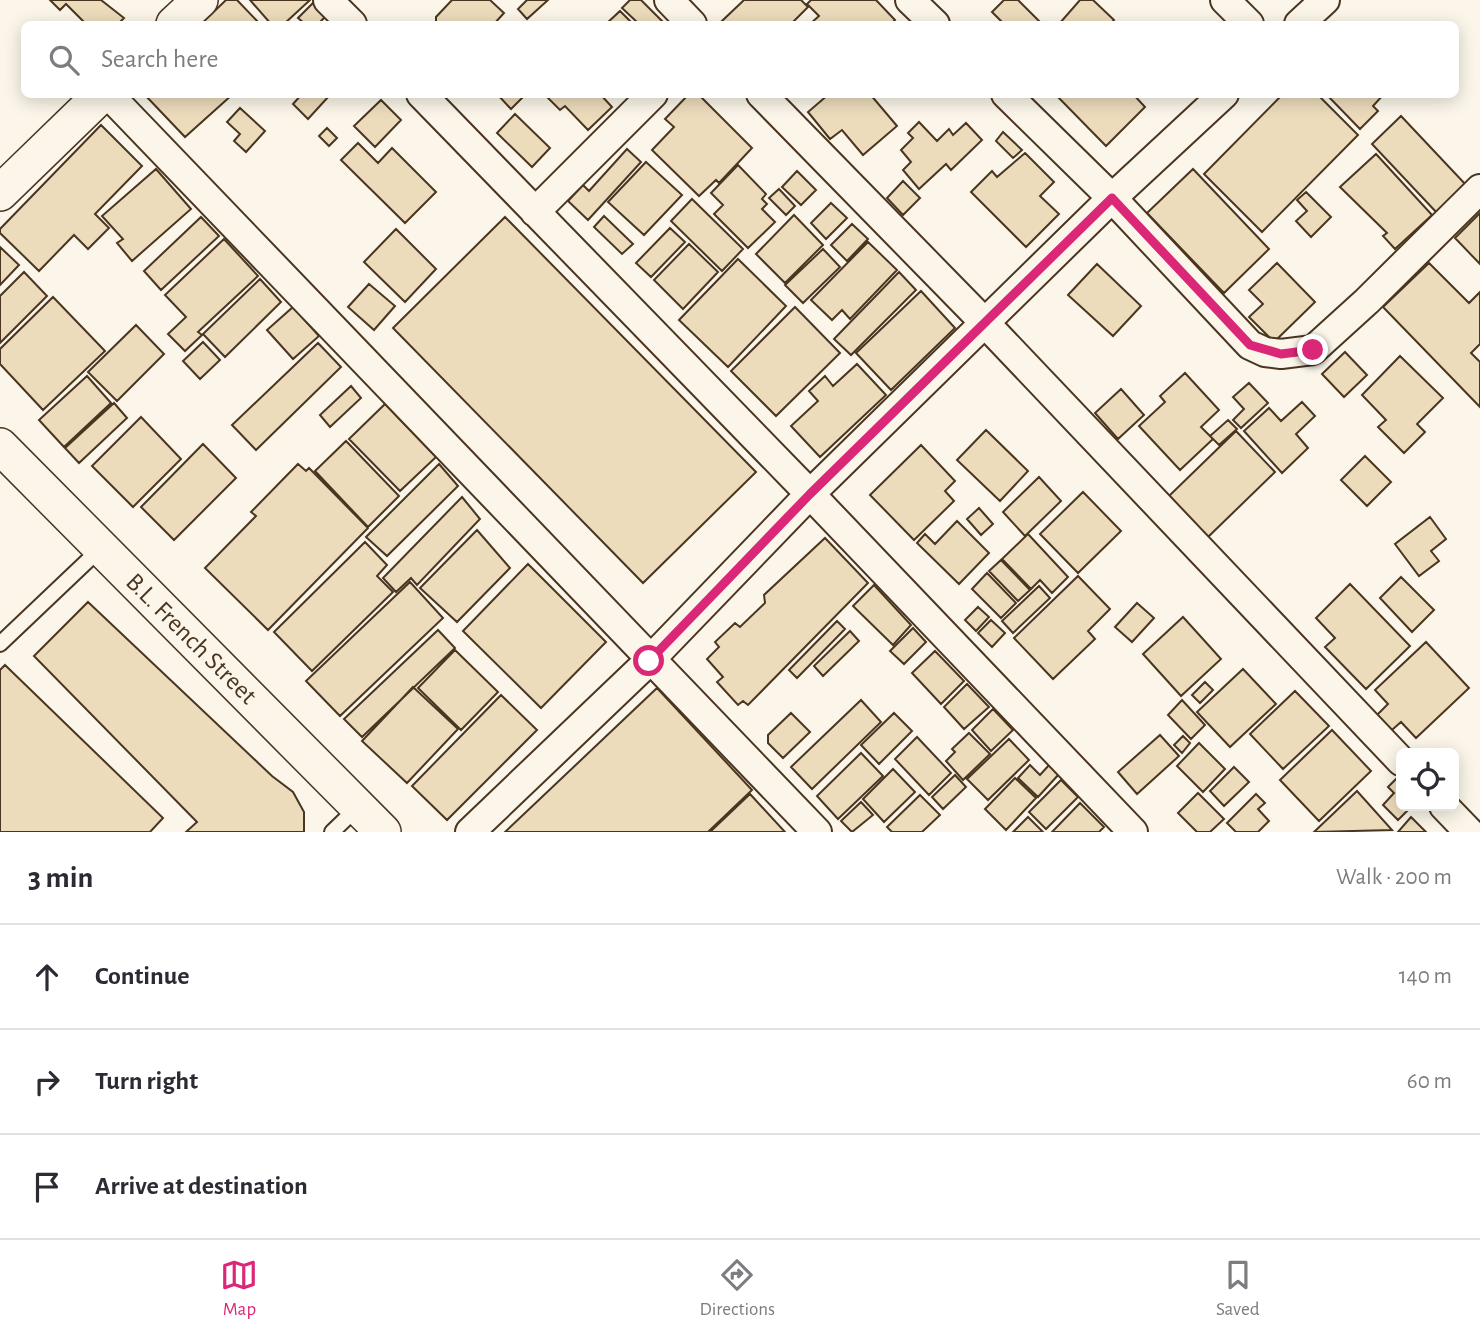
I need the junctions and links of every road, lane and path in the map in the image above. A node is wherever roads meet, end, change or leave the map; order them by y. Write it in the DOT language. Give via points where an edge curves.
graph roads {
  1 [pos="200,0"];
  2 [pos="328,0"];
  3 [pos="669,0"];
  4 [pos="910,0"];
  5 [pos="1225,0"];
  6 [pos="1325,0"];
  7 [pos="177,21"];
  8 [pos="349,21"];
  9 [pos="689,21"];
  10 [pos="932,21"];
  11 [pos="1246,21"];
  12 [pos="1302,21"];
  13 [pos="98,98"];
  14 [pos="112,98"];
  15 [pos="425,98"];
  16 [pos="649,98"];
  17 [pos="765,98"];
  18 [pos="1010,98"];
  19 [pos="1220,98"];
  20 [pos="1480,188"];
  21 [pos="0,193"];
  22 [pos="1112,198"];
  23 [pos="535,212"];
  24 [pos="985,323"];
  25 [pos="0,446"];
  26 [pos="810,494"];
  27 [pos="102,547"];
  28 [pos="0,645"];
  29 [pos="649,661"];
  30 [pos="1396,756"];
  31 [pos="358,807"];
  32 [pos="1449,811"];
  33 [pos="332,832"];
  34 [pos="383,832"];
  35 [pos="470,832"];
  36 [pos="817,832"];
  37 [pos="1133,832"];
  38 [pos="1469,832"];
  1 -- 7 [label="street"];
  2 -- 8 [label="street"];
  3 -- 9 [label="street"];
  4 -- 10 [label="street"];
  5 -- 11 [label="street"];
  6 -- 12 [label="street"];
  13 -- 21 [label="street"];
  14 -- 29 [label="street"];
  15 -- 23 [label="street"];
  16 -- 23 [label="street"];
  17 -- 24 [label="street"];
  18 -- 22 [label="street"];
  19 -- 22 [label="street"];
  20 -- 22 [label="street" via="1328,338 1313,350 1299,353 1265,352 1250,345"];
  22 -- 24 [label="street"];
  23 -- 26 [label="street"];
  24 -- 26 [label="street"];
  24 -- 30 [label="street"];
  25 -- 27 [label="street, B.L. French Street"];
  26 -- 29 [label="street"];
  26 -- 37 [label="street"];
  27 -- 28 [label="lane"];
  27 -- 31 [label="street, B.L. French Street"];
  29 -- 35 [label="street"];
  29 -- 36 [label="street"];
  31 -- 33 [label="lane"];
  31 -- 34 [label="street, B.L. French Street"];
  32 -- 38 [label="street"];
}
